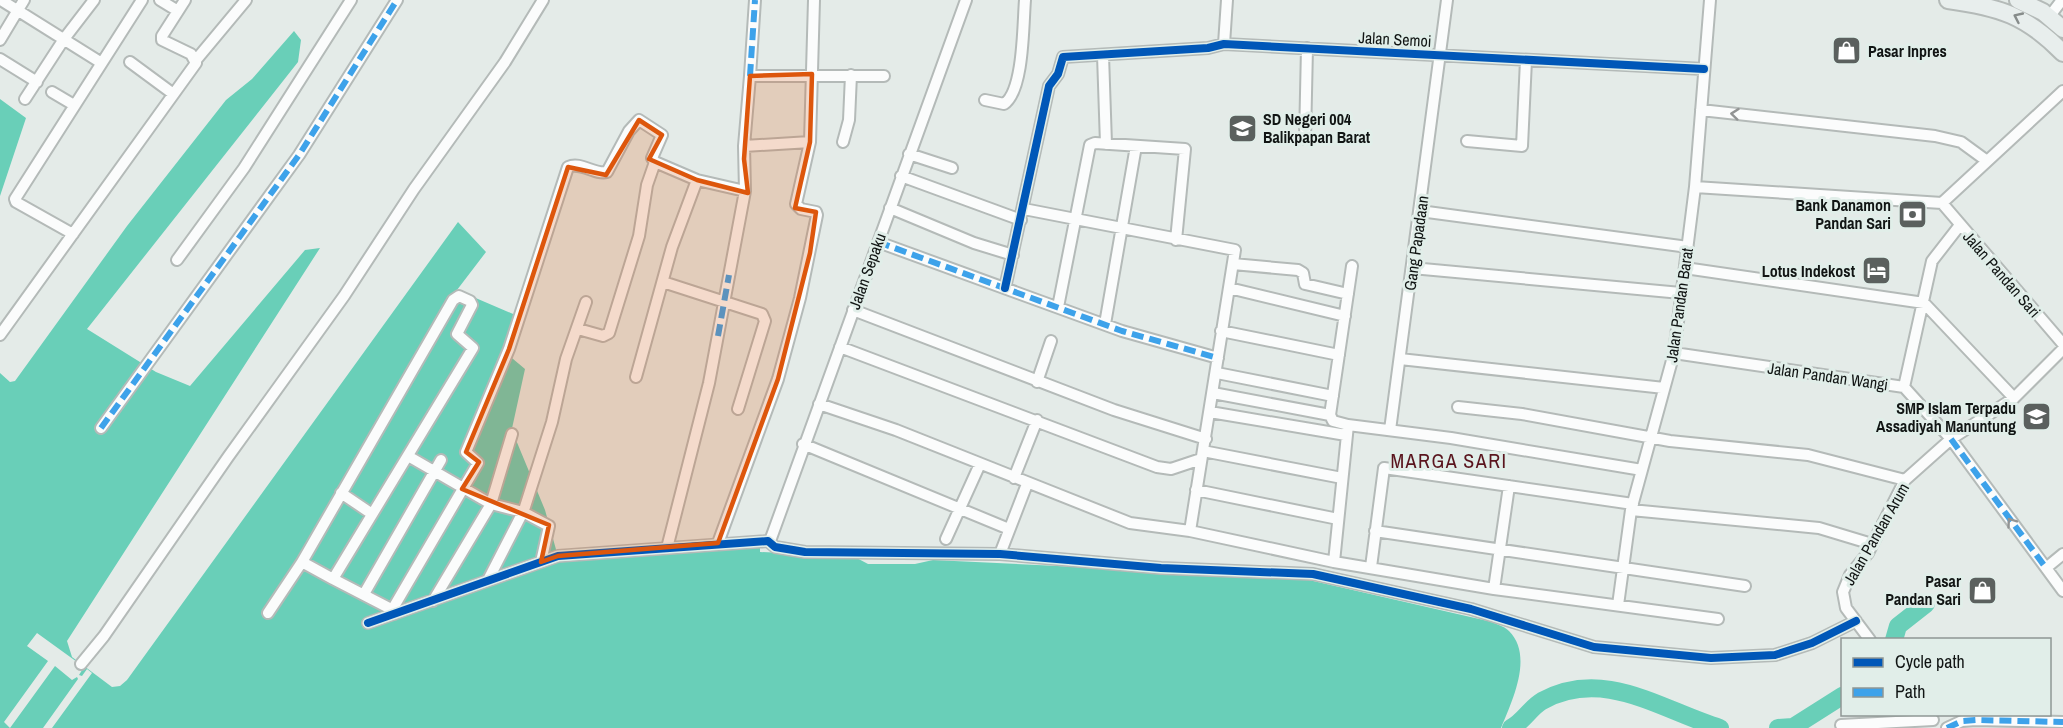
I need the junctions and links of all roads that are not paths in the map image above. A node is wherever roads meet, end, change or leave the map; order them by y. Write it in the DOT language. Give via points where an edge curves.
graph roads {
  1 [pos="1,0"];
  2 [pos="24,0"];
  3 [pos="94,0"];
  4 [pos="142,0"];
  5 [pos="160,0"];
  6 [pos="185,0"];
  7 [pos="246,0"];
  8 [pos="351,0"];
  9 [pos="397,0"];
  10 [pos="543,0"];
  11 [pos="755,0"];
  12 [pos="814,0"];
  13 [pos="966,0"];
  14 [pos="1025,0"];
  15 [pos="1227,0"];
  16 [pos="1447,0"];
  17 [pos="1710,0"];
  18 [pos="1948,0"];
  19 [pos="2018,0"];
  20 [pos="2062,0"];
  21 [pos="18,11"];
  22 [pos="178,11"];
  23 [pos="2049,17"];
  24 [pos="2063,30"];
  25 [pos="64,39"];
  26 [pos="0,40"];
  27 [pos="1224,44"];
  28 [pos="1307,48"];
  29 [pos="2063,53"];
  30 [pos="1103,55"];
  31 [pos="1441,55"];
  32 [pos="0,59"];
  33 [pos="196,60"];
  34 [pos="1526,60"];
  35 [pos="100,62"];
  36 [pos="130,62"];
  37 [pos="1704,69"];
  38 [pos="812,74"];
  39 [pos="850,75"];
  40 [pos="750,76"];
  41 [pos="884,76"];
  42 [pos="37,82"];
  43 [pos="2063,91"];
  44 [pos="52,92"];
  45 [pos="172,93"];
  46 [pos="25,99"];
  47 [pos="986,100"];
  48 [pos="74,105"];
  49 [pos="1701,110"];
  50 [pos="1305,139"];
  51 [pos="1467,141"];
  52 [pos="810,142"];
  53 [pos="843,142"];
  54 [pos="1107,144"];
  55 [pos="744,146"];
  56 [pos="1136,146"];
  57 [pos="909,154"];
  58 [pos="1987,161"];
  59 [pos="655,162"];
  60 [pos="952,168"];
  61 [pos="901,176"];
  62 [pos="697,180"];
  63 [pos="1695,187"];
  64 [pos="745,191"];
  65 [pos="1942,203"];
  66 [pos="890,208"];
  67 [pos="1023,209"];
  68 [pos="1420,212"];
  69 [pos="1021,220"];
  70 [pos="1077,220"];
  71 [pos="1960,225"];
  72 [pos="1122,228"];
  73 [pos="72,234"];
  74 [pos="1176,240"];
  75 [pos="878,242"];
  76 [pos="1688,247"];
  77 [pos="1013,255"];
  78 [pos="177,260"];
  79 [pos="1233,264"];
  80 [pos="1352,266"];
  81 [pos="1412,268"];
  82 [pos="1685,268"];
  83 [pos="663,282"];
  84 [pos="1005,288"];
  85 [pos="1229,288"];
  86 [pos="1682,293"];
  87 [pos="1348,294"];
  88 [pos="724,301"];
  89 [pos="586,302"];
  90 [pos="1924,303"];
  91 [pos="1058,307"];
  92 [pos="853,310"];
  93 [pos="1345,316"];
  94 [pos="1106,324"];
  95 [pos="578,329"];
  96 [pos="1221,331"];
  97 [pos="0,335"];
  98 [pos="1051,341"];
  99 [pos="840,347"];
  100 [pos="2063,347"];
  101 [pos="1674,353"];
  102 [pos="1339,354"];
  103 [pos="1218,358"];
  104 [pos="1400,359"];
  105 [pos="1217,373"];
  106 [pos="636,377"];
  107 [pos="1037,381"];
  108 [pos="1904,387"];
  109 [pos="1664,388"];
  110 [pos="1213,393"];
  111 [pos="1333,396"];
  112 [pos="2014,398"];
  113 [pos="819,405"];
  114 [pos="1458,407"];
  115 [pos="738,409"];
  116 [pos="1210,412"];
  117 [pos="1330,416"];
  118 [pos="1037,420"];
  119 [pos="101,428"];
  120 [pos="1347,430"];
  121 [pos="1390,430"];
  122 [pos="512,434"];
  123 [pos="1651,438"];
  124 [pos="1206,439"];
  125 [pos="1951,439"];
  126 [pos="803,444"];
  127 [pos="1202,455"];
  128 [pos="408,456"];
  129 [pos="441,460"];
  130 [pos="980,464"];
  131 [pos="1642,470"];
  132 [pos="434,471"];
  133 [pos="1014,478"];
  134 [pos="1342,478"];
  135 [pos="1905,480"];
  136 [pos="1027,484"];
  137 [pos="1509,486"];
  138 [pos="462,489"];
  139 [pos="1196,490"];
  140 [pos="341,493"];
  141 [pos="491,504"];
  142 [pos="1632,507"];
  143 [pos="959,511"];
  144 [pos="523,512"];
  145 [pos="372,514"];
  146 [pos="1338,519"];
  147 [pos="1010,529"];
  148 [pos="1190,531"];
  149 [pos="1375,531"];
  150 [pos="946,539"];
  151 [pos="770,541"];
  152 [pos="718,543"];
  153 [pos="1872,544"];
  154 [pos="667,548"];
  155 [pos="1500,551"];
  156 [pos="1000,554"];
  157 [pos="2063,554"];
  158 [pos="302,562"];
  159 [pos="541,562"];
  160 [pos="1334,562"];
  161 [pos="1371,567"];
  162 [pos="2046,568"];
  163 [pos="1622,570"];
  164 [pos="333,579"];
  165 [pos="488,580"];
  166 [pos="1745,586"];
  167 [pos="1494,589"];
  168 [pos="2063,591"];
  169 [pos="364,594"];
  170 [pos="434,600"];
  171 [pos="1618,605"];
  172 [pos="393,612"];
  173 [pos="268,613"];
  174 [pos="1718,618"];
  175 [pos="1856,621"];
  176 [pos="368,623"];
  177 [pos="1869,638"];
  178 [pos="81,664"];
  179 [pos="1934,721"];
  180 [pos="2063,722"];
  181 [pos="1841,725"];
  182 [pos="1947,728"];
  1 -- 21 [label="street"];
  2 -- 21 [label="street"];
  3 -- 25 [label="street"];
  4 -- 35 [label="street"];
  5 -- 22 [label="street"];
  6 -- 22 [label="street"];
  7 -- 33 [label="street"];
  8 -- 78 [label="street" via="244,168"];
  9 -- 119 [label="street" via="299,155"];
  10 -- 178 [label="street" via="505,62 344,296"];
  11 -- 40 [label="street"];
  12 -- 38 [label="street"];
  13 -- 57 [label="street, Jalan Sepaku"];
  14 -- 47 [label="street" via="1020,64 1012,94 1004,104"];
  15 -- 27 [label="street"];
  16 -- 31 [label="street, Gang Papadaan"];
  17 -- 37 [label="street, Jalan Pandan Barat"];
  29 -- 18 [label="main road, one-way" via="2044,33 2018,16 1984,5"];
  19 -- 23 [label="main road"];
  20 -- 23 [label="street"];
  21 -- 25 [label="street"];
  21 -- 26 [label="street"];
  22 -- 33 [label="street" via="162,40"];
  23 -- 24 [label="main road"];
  25 -- 35 [label="street"];
  25 -- 42 [label="street"];
  27 -- 28 [label="street, Jalan Semoi"];
  27 -- 30 [label="street, Jalan Semoi"];
  28 -- 31 [label="street, Jalan Semoi"];
  28 -- 50 [label="street"];
  30 -- 54 [label="street"];
  30 -- 67 [label="street, Jalan Semoi" via="1063,57 1049,86"];
  31 -- 34 [label="street, Jalan Semoi"];
  31 -- 68 [label="street, Gang Papadaan"];
  32 -- 42 [label="street"];
  33 -- 45 [label="street"];
  34 -- 37 [label="street, Jalan Semoi"];
  34 -- 51 [label="street" via="1522,146"];
  35 -- 48 [label="street"];
  36 -- 45 [label="street"];
  37 -- 49 [label="street, Jalan Pandan Barat"];
  38 -- 39 [label="street"];
  38 -- 40 [label="street"];
  38 -- 52 [label="street"];
  39 -- 41 [label="street"];
  39 -- 53 [label="street" via="849,120"];
  40 -- 55 [label="street"];
  42 -- 46 [label="street"];
  43 -- 58 [label="street"];
  44 -- 48 [label="street"];
  45 -- 73 [label="street"];
  48 -- 73 [label="street" via="15,199"];
  58 -- 49 [label="street, one-way" via="1961,142 1935,135"];
  49 -- 63 [label="street, Jalan Pandan Barat"];
  52 -- 55 [label="street"];
  52 -- 152 [label="street" via="796,204 817,215 800,298 778,379"];
  54 -- 56 [label="street"];
  54 -- 70 [label="street" via="1090,145"];
  55 -- 64 [label="street"];
  56 -- 72 [label="street"];
  56 -- 74 [label="street" via="1185,149"];
  57 -- 60 [label="street"];
  57 -- 61 [label="street, Jalan Sepaku"];
  58 -- 65 [label="street"];
  59 -- 62 [label="street"];
  59 -- 95 [label="street" via="639,236 608,335"];
  59 -- 138 [label="street" via="652,158 662,135 639,120 608,172 602,174 577,165 566,170 509,349 466,452 478,464"];
  61 -- 66 [label="street, Jalan Sepaku"];
  61 -- 69 [label="street"];
  62 -- 64 [label="street"];
  62 -- 83 [label="street"];
  63 -- 65 [label="street"];
  63 -- 76 [label="street, Jalan Pandan Barat"];
  64 -- 88 [label="street"];
  65 -- 71 [label="street, Jalan Pandan Sari"];
  66 -- 75 [label="street, Jalan Sepaku"];
  66 -- 77 [label="street"];
  67 -- 69 [label="street"];
  67 -- 70 [label="street"];
  68 -- 76 [label="street"];
  68 -- 81 [label="street, Gang Papadaan"];
  69 -- 77 [label="street"];
  70 -- 72 [label="street"];
  70 -- 91 [label="street"];
  71 -- 90 [label="street" via="1934,256"];
  71 -- 100 [label="street, Jalan Pandan Sari"];
  72 -- 74 [label="street"];
  72 -- 94 [label="street"];
  73 -- 97 [label="street"];
  74 -- 79 [label="street" via="1233,248"];
  75 -- 84 [label="street"];
  75 -- 92 [label="street, Jalan Sepaku"];
  76 -- 82 [label="street, Jalan Pandan Barat"];
  77 -- 84 [label="street"];
  79 -- 85 [label="street"];
  79 -- 87 [label="street" via="1298,270 1303,273 1305,284"];
  80 -- 87 [label="street"];
  81 -- 86 [label="street"];
  81 -- 104 [label="street, Gang Papadaan"];
  82 -- 86 [label="street, Jalan Pandan Barat"];
  82 -- 90 [label="street"];
  83 -- 88 [label="street"];
  83 -- 106 [label="street"];
  84 -- 91 [label="street"];
  85 -- 93 [label="street"];
  85 -- 96 [label="street"];
  86 -- 101 [label="street, Jalan Pandan Barat"];
  87 -- 93 [label="street"];
  88 -- 115 [label="street" via="756,310 765,321"];
  88 -- 154 [label="street" via="709,382"];
  89 -- 95 [label="street"];
  90 -- 108 [label="street"];
  90 -- 112 [label="street"];
  91 -- 94 [label="street"];
  92 -- 99 [label="street, Jalan Sepaku"];
  92 -- 107 [label="street"];
  93 -- 102 [label="street"];
  94 -- 103 [label="street"];
  95 -- 144 [label="street"];
  96 -- 102 [label="street"];
  96 -- 103 [label="street"];
  98 -- 107 [label="street"];
  99 -- 113 [label="street, Jalan Sepaku"];
  99 -- 118 [label="street"];
  100 -- 112 [label="street, Jalan Pandan Arum"];
  101 -- 108 [label="street, Jalan Pandan Wangi"];
  101 -- 109 [label="street, Jalan Pandan Barat"];
  102 -- 111 [label="street"];
  103 -- 105 [label="street"];
  104 -- 109 [label="street"];
  104 -- 121 [label="street, Gang Papadaan"];
  105 -- 110 [label="street"];
  105 -- 111 [label="street"];
  107 -- 124 [label="street"];
  108 -- 125 [label="street, Jalan Pandan Wangi"];
  109 -- 123 [label="street, Jalan Pandan Barat"];
  110 -- 116 [label="street"];
  110 -- 117 [label="street"];
  111 -- 117 [label="street"];
  112 -- 125 [label="street, Jalan Pandan Arum"];
  113 -- 126 [label="street, Jalan Sepaku"];
  113 -- 130 [label="street" via="896,430"];
  114 -- 123 [label="street" via="1522,414"];
  116 -- 120 [label="street"];
  116 -- 124 [label="street"];
  117 -- 120 [label="street"];
  118 -- 127 [label="street" via="1157,467 1171,469"];
  118 -- 133 [label="street"];
  120 -- 121 [label="street"];
  120 -- 134 [label="street"];
  121 -- 131 [label="street"];
  122 -- 141 [label="street"];
  123 -- 131 [label="street, Jalan Pandan Barat"];
  123 -- 135 [label="street" via="1808,455"];
  124 -- 127 [label="street"];
  125 -- 135 [label="street, Jalan Pandan Arum"];
  162 -- 125 [label="street, Jalan Pandan Wangi, one-way"];
  126 -- 143 [label="street"];
  126 -- 151 [label="street, Jalan Sepaku"];
  127 -- 134 [label="street"];
  127 -- 139 [label="street"];
  128 -- 132 [label="street"];
  128 -- 140 [label="street" via="473,348 457,334 472,304 459,296 453,300"];
  128 -- 145 [label="street"];
  129 -- 132 [label="street"];
  130 -- 133 [label="street"];
  130 -- 143 [label="street"];
  131 -- 142 [label="street, Jalan Pandan Barat"];
  132 -- 138 [label="street"];
  132 -- 169 [label="street"];
  133 -- 136 [label="street"];
  134 -- 146 [label="street"];
  135 -- 153 [label="street, Jalan Pandan Arum"];
  136 -- 147 [label="street"];
  136 -- 148 [label="street" via="1130,523"];
  137 -- 142 [label="street"];
  137 -- 149 [label="street" via="1384,468"];
  137 -- 155 [label="street"];
  138 -- 141 [label="street"];
  138 -- 172 [label="street"];
  139 -- 146 [label="street"];
  139 -- 148 [label="street"];
  140 -- 145 [label="street"];
  140 -- 158 [label="street"];
  141 -- 144 [label="street"];
  141 -- 170 [label="street"];
  142 -- 153 [label="street" via="1819,528"];
  142 -- 163 [label="street, Jalan Pandan Barat"];
  143 -- 147 [label="street"];
  143 -- 150 [label="street"];
  144 -- 159 [label="street" via="549,526"];
  144 -- 165 [label="street"];
  145 -- 164 [label="street"];
  146 -- 160 [label="street"];
  147 -- 156 [label="street"];
  148 -- 160 [label="street"];
  149 -- 155 [label="street"];
  149 -- 161 [label="street"];
  151 -- 152 [label="street"];
  151 -- 156 [label="street" via="775,547 805,552"];
  152 -- 154 [label="street"];
  153 -- 175 [label="street, Jalan Pandan Arum" via="1843,592 1846,608"];
  154 -- 159 [label="street" via="558,556"];
  155 -- 163 [label="street"];
  155 -- 167 [label="street"];
  156 -- 175 [label="street" via="1161,568 1313,574 1471,609 1594,647 1711,658 1775,656"];
  157 -- 162 [label="street"];
  158 -- 164 [label="street"];
  158 -- 173 [label="street"];
  159 -- 165 [label="street"];
  160 -- 161 [label="street"];
  161 -- 167 [label="street"];
  162 -- 168 [label="street, Jalan Pandan Wangi"];
  163 -- 166 [label="street"];
  163 -- 171 [label="street, Jalan Pandan Barat"];
  164 -- 169 [label="street"];
  165 -- 170 [label="street"];
  167 -- 171 [label="street"];
  169 -- 172 [label="street"];
  170 -- 172 [label="street"];
  171 -- 174 [label="street"];
  172 -- 176 [label="street"];
  175 -- 177 [label="street, Jalan Pandan Arum"];
  179 -- 181 [label="street"];
  180 -- 182 [label="street" via="1969,720"];
}
